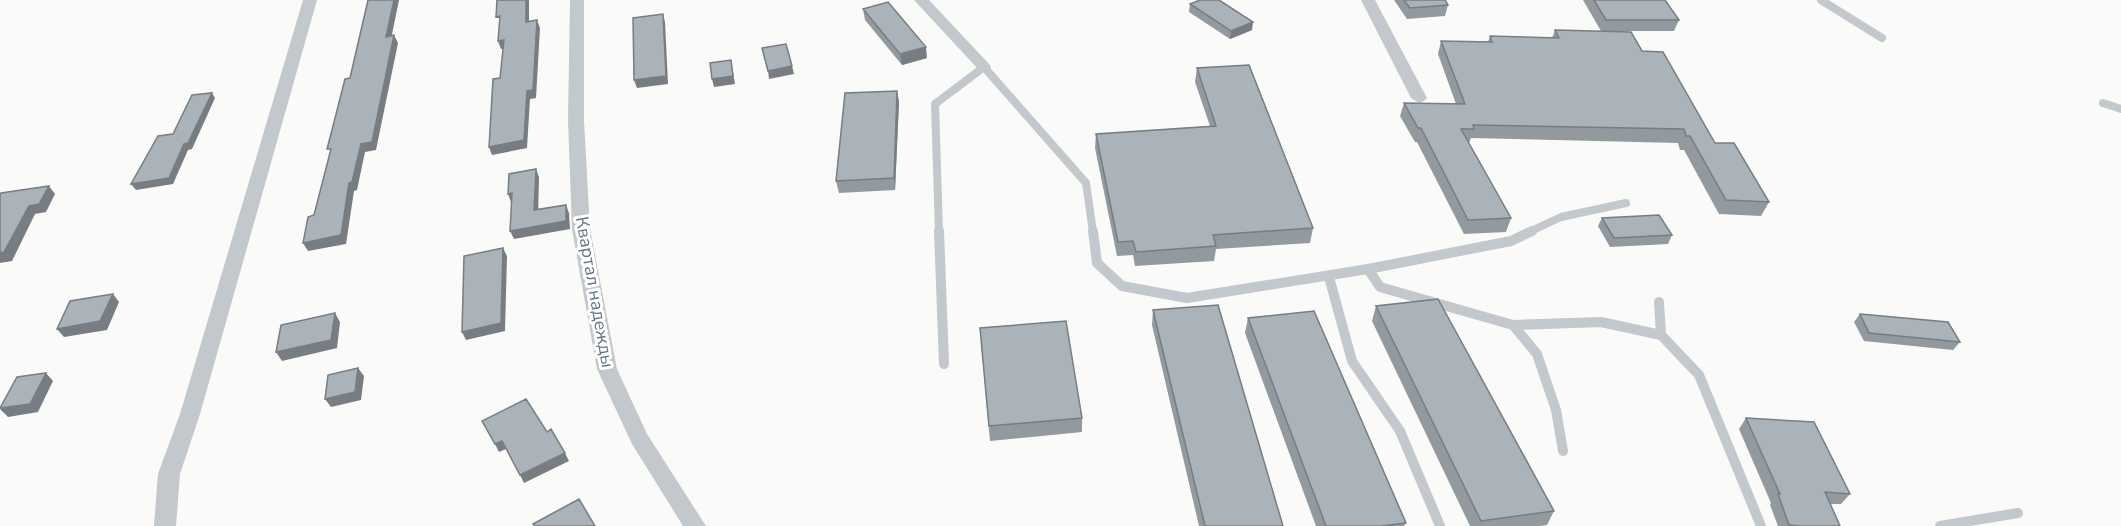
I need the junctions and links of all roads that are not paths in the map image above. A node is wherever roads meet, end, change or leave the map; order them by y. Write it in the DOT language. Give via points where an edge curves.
graph roads {
  1 [pos="310,0"];
  2 [pos="577,0"];
  3 [pos="921,0"];
  4 [pos="1368,0"];
  5 [pos="1821,0"];
  6 [pos="1882,38"];
  7 [pos="984,67"];
  8 [pos="1419,98"];
  9 [pos="2103,103"];
  10 [pos="2121,110"];
  11 [pos="1626,203"];
  12 [pos="1368,269"];
  13 [pos="1329,277"];
  14 [pos="1659,303"];
  15 [pos="1513,325"];
  16 [pos="1660,335"];
  17 [pos="944,364"];
  18 [pos="1563,451"];
  19 [pos="2018,513"];
  20 [pos="165,526"];
  21 [pos="695,526"];
  22 [pos="1440,526"];
  23 [pos="1761,526"];
  24 [pos="1940,526"];
  1 -- 20 [label="street" via="190,414 169,474"];
  2 -- 21 [label="street, Квартал надежды" via="576,121 581,229 607,369 639,438"];
  3 -- 7 [label="street"];
  4 -- 8 [label="street"];
  5 -- 6 [label="lane"];
  7 -- 13 [label="lane" via="1086,183 1097,263 1122,286 1187,298"];
  7 -- 17 [label="lane" via="935,104"];
  9 -- 10 [label="lane"];
  11 -- 12 [label="lane" via="1561,217 1511,241"];
  12 -- 13 [label="lane"];
  12 -- 15 [label="lane" via="1380,287"];
  13 -- 22 [label="lane" via="1352,361 1400,431"];
  14 -- 16 [label="lane"];
  15 -- 16 [label="lane" via="1602,322"];
  15 -- 18 [label="lane" via="1537,354 1556,410"];
  16 -- 23 [label="lane" via="1700,375"];
  19 -- 24 [label="lane"];
}
